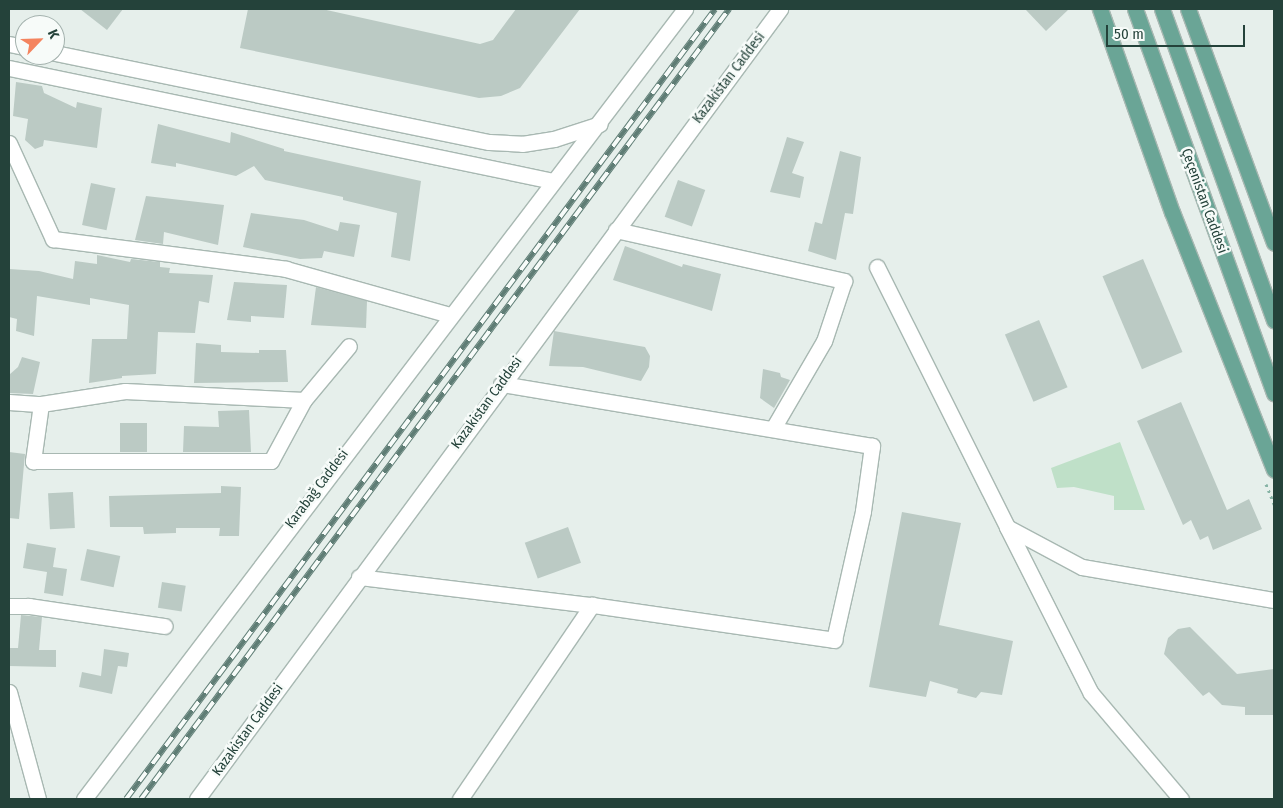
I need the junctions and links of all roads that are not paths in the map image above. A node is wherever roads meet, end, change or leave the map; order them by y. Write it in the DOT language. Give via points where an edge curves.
graph roads {
  1 [pos="780,9"];
  2 [pos="1100,9"];
  3 [pos="1135,9"];
  4 [pos="1162,9"];
  5 [pos="1188,9"];
  6 [pos="682,11"];
  7 [pos="65,55"];
  8 [pos="9,68"];
  9 [pos="600,124"];
  10 [pos="9,143"];
  11 [pos="553,181"];
  12 [pos="616,230"];
  13 [pos="1274,243"];
  14 [pos="876,267"];
  15 [pos="450,315"];
  16 [pos="1274,320"];
  17 [pos="350,346"];
  18 [pos="501,384"];
  19 [pos="1274,394"];
  20 [pos="304,400"];
  21 [pos="9,402"];
  22 [pos="41,404"];
  23 [pos="774,427"];
  24 [pos="1274,469"];
  25 [pos="1007,527"];
  26 [pos="359,577"];
  27 [pos="1274,600"];
  28 [pos="592,605"];
  29 [pos="9,606"];
  30 [pos="165,626"];
  31 [pos="9,692"];
  32 [pos="38,799"];
  33 [pos="84,799"];
  34 [pos="197,799"];
  35 [pos="460,799"];
  36 [pos="1181,799"];
  1 -- 12 [label="street, Kazakistan Caddesi"];
  2 -- 24 [label="main road" via="1172,212"];
  3 -- 19 [label="main road, Çeçenistan Caddesi"];
  4 -- 16 [label="main road, Çeçenistan Caddesi"];
  5 -- 13 [label="main road"];
  6 -- 9 [label="street, Karabağ Caddesi"];
  7 -- 9 [label="street" via="489,142 522,144 554,139"];
  8 -- 11 [label="street"];
  9 -- 11 [label="street, Karabağ Caddesi"];
  10 -- 15 [label="street" via="53,238 286,269"];
  11 -- 15 [label="street, Karabağ Caddesi"];
  12 -- 18 [label="street, Kazakistan Caddesi"];
  12 -- 23 [label="street" via="844,281 824,340"];
  14 -- 25 [label="street"];
  15 -- 33 [label="street, Karabağ Caddesi"];
  17 -- 20 [label="street"];
  18 -- 23 [label="street"];
  18 -- 26 [label="street, Kazakistan Caddesi"];
  20 -- 22 [label="street" via="125,391"];
  20 -- 22 [label="street" via="271,461 33,461"];
  21 -- 22 [label="street"];
  23 -- 28 [label="street" via="872,446 863,511 834,640"];
  25 -- 27 [label="street" via="1082,567"];
  25 -- 36 [label="street" via="1091,692"];
  26 -- 28 [label="street"];
  26 -- 34 [label="street, Kazakistan Caddesi"];
  28 -- 35 [label="street"];
  29 -- 30 [label="street" via="29,606"];
  31 -- 32 [label="street"];
}
